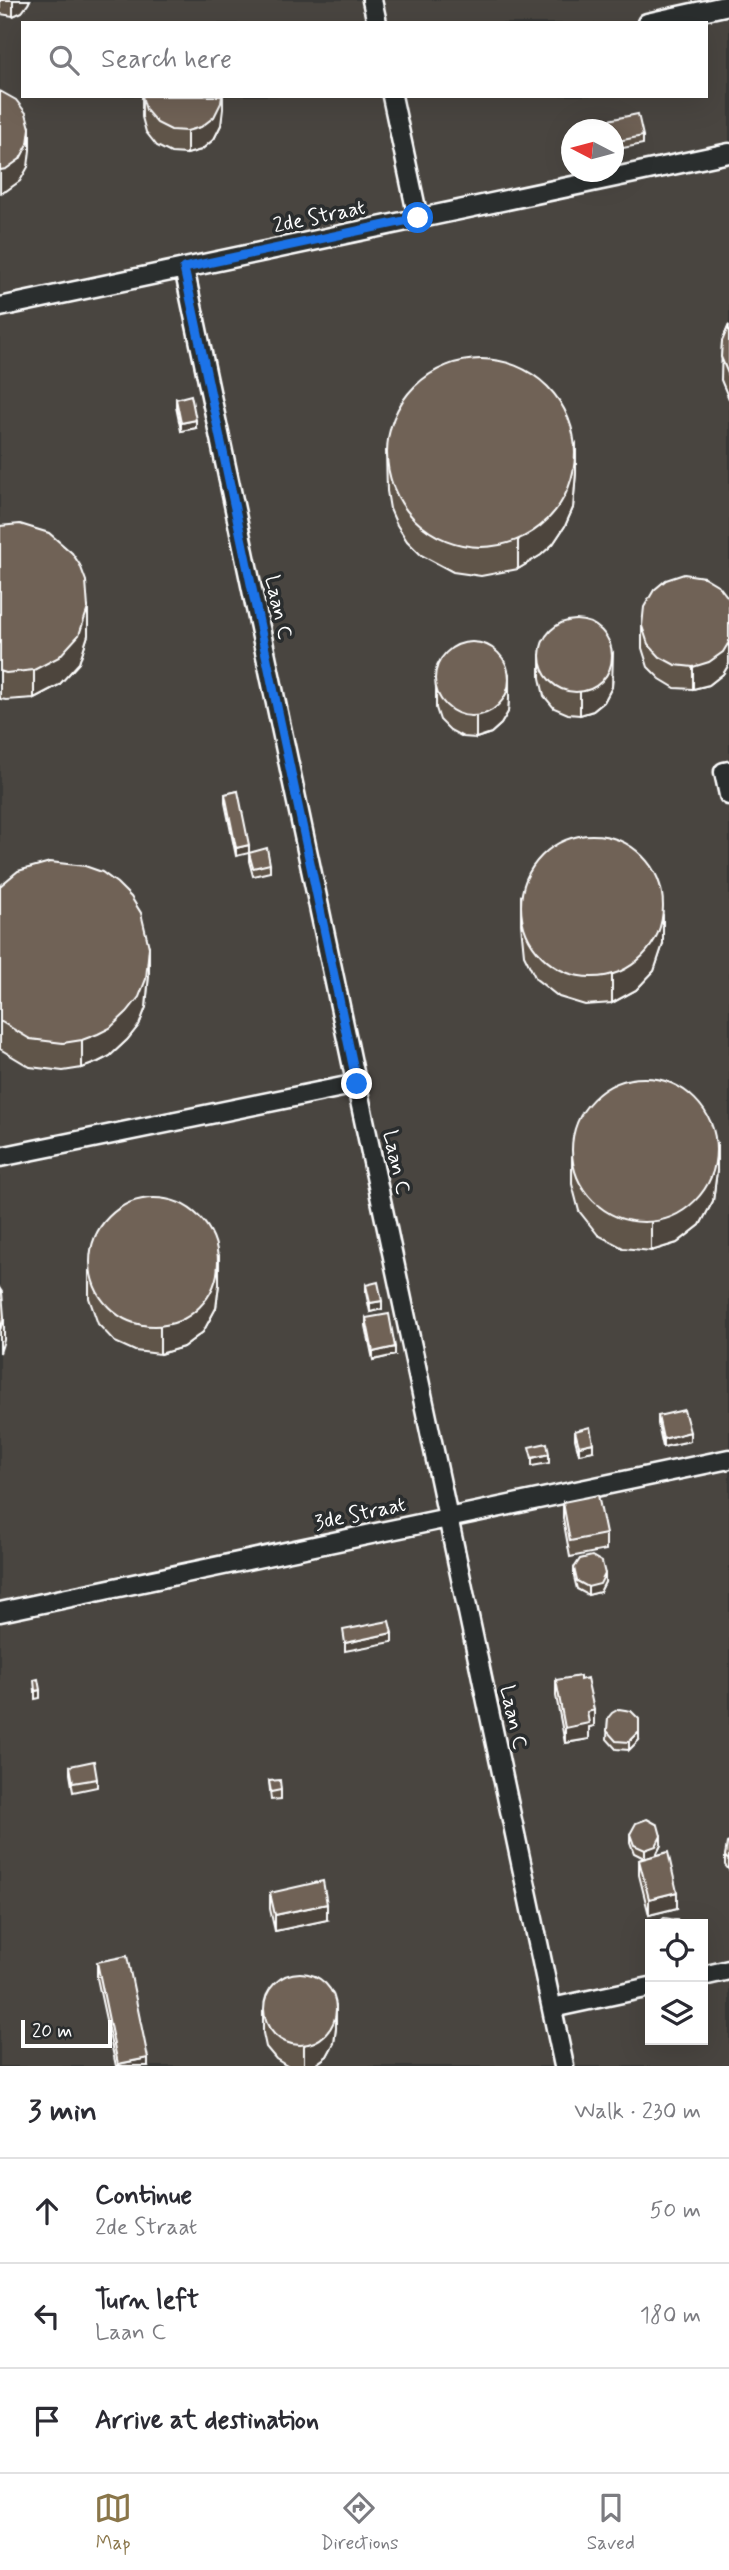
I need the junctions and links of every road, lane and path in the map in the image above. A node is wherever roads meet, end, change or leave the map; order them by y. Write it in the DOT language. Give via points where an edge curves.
graph roads {
  1 [pos="372,0"];
  2 [pos="729,5"];
  3 [pos="376,21"];
  4 [pos="656,21"];
  5 [pos="392,98"];
  6 [pos="729,153"];
  7 [pos="418,218"];
  8 [pos="184,268"];
  9 [pos="0,306"];
  10 [pos="729,771"];
  11 [pos="729,795"];
  12 [pos="357,1084"];
  13 [pos="0,1157"];
  14 [pos="728,1463"];
  15 [pos="448,1518"];
  16 [pos="0,1612"];
  17 [pos="729,1970"];
  18 [pos="708,1975"];
  19 [pos="645,1988"];
  20 [pos="552,2008"];
  21 [pos="564,2066"];
  1 -- 3 [label="lane"];
  2 -- 4 [label="lane"];
  5 -- 7 [label="lane"];
  6 -- 7 [label="lane, 2de Straat"];
  7 -- 8 [label="lane, 2de Straat"];
  8 -- 9 [label="lane, 2de Straat"];
  8 -- 12 [label="lane, Laan C"];
  10 -- 11 [label="lane" via="724,772"];
  12 -- 13 [label="lane"];
  12 -- 15 [label="lane, Laan C"];
  14 -- 15 [label="lane, 3de Straat"];
  15 -- 16 [label="lane, 3de Straat"];
  15 -- 20 [label="lane, Laan C"];
  17 -- 18 [label="lane"];
  19 -- 20 [label="lane"];
  20 -- 21 [label="lane, Laan C"];
}
